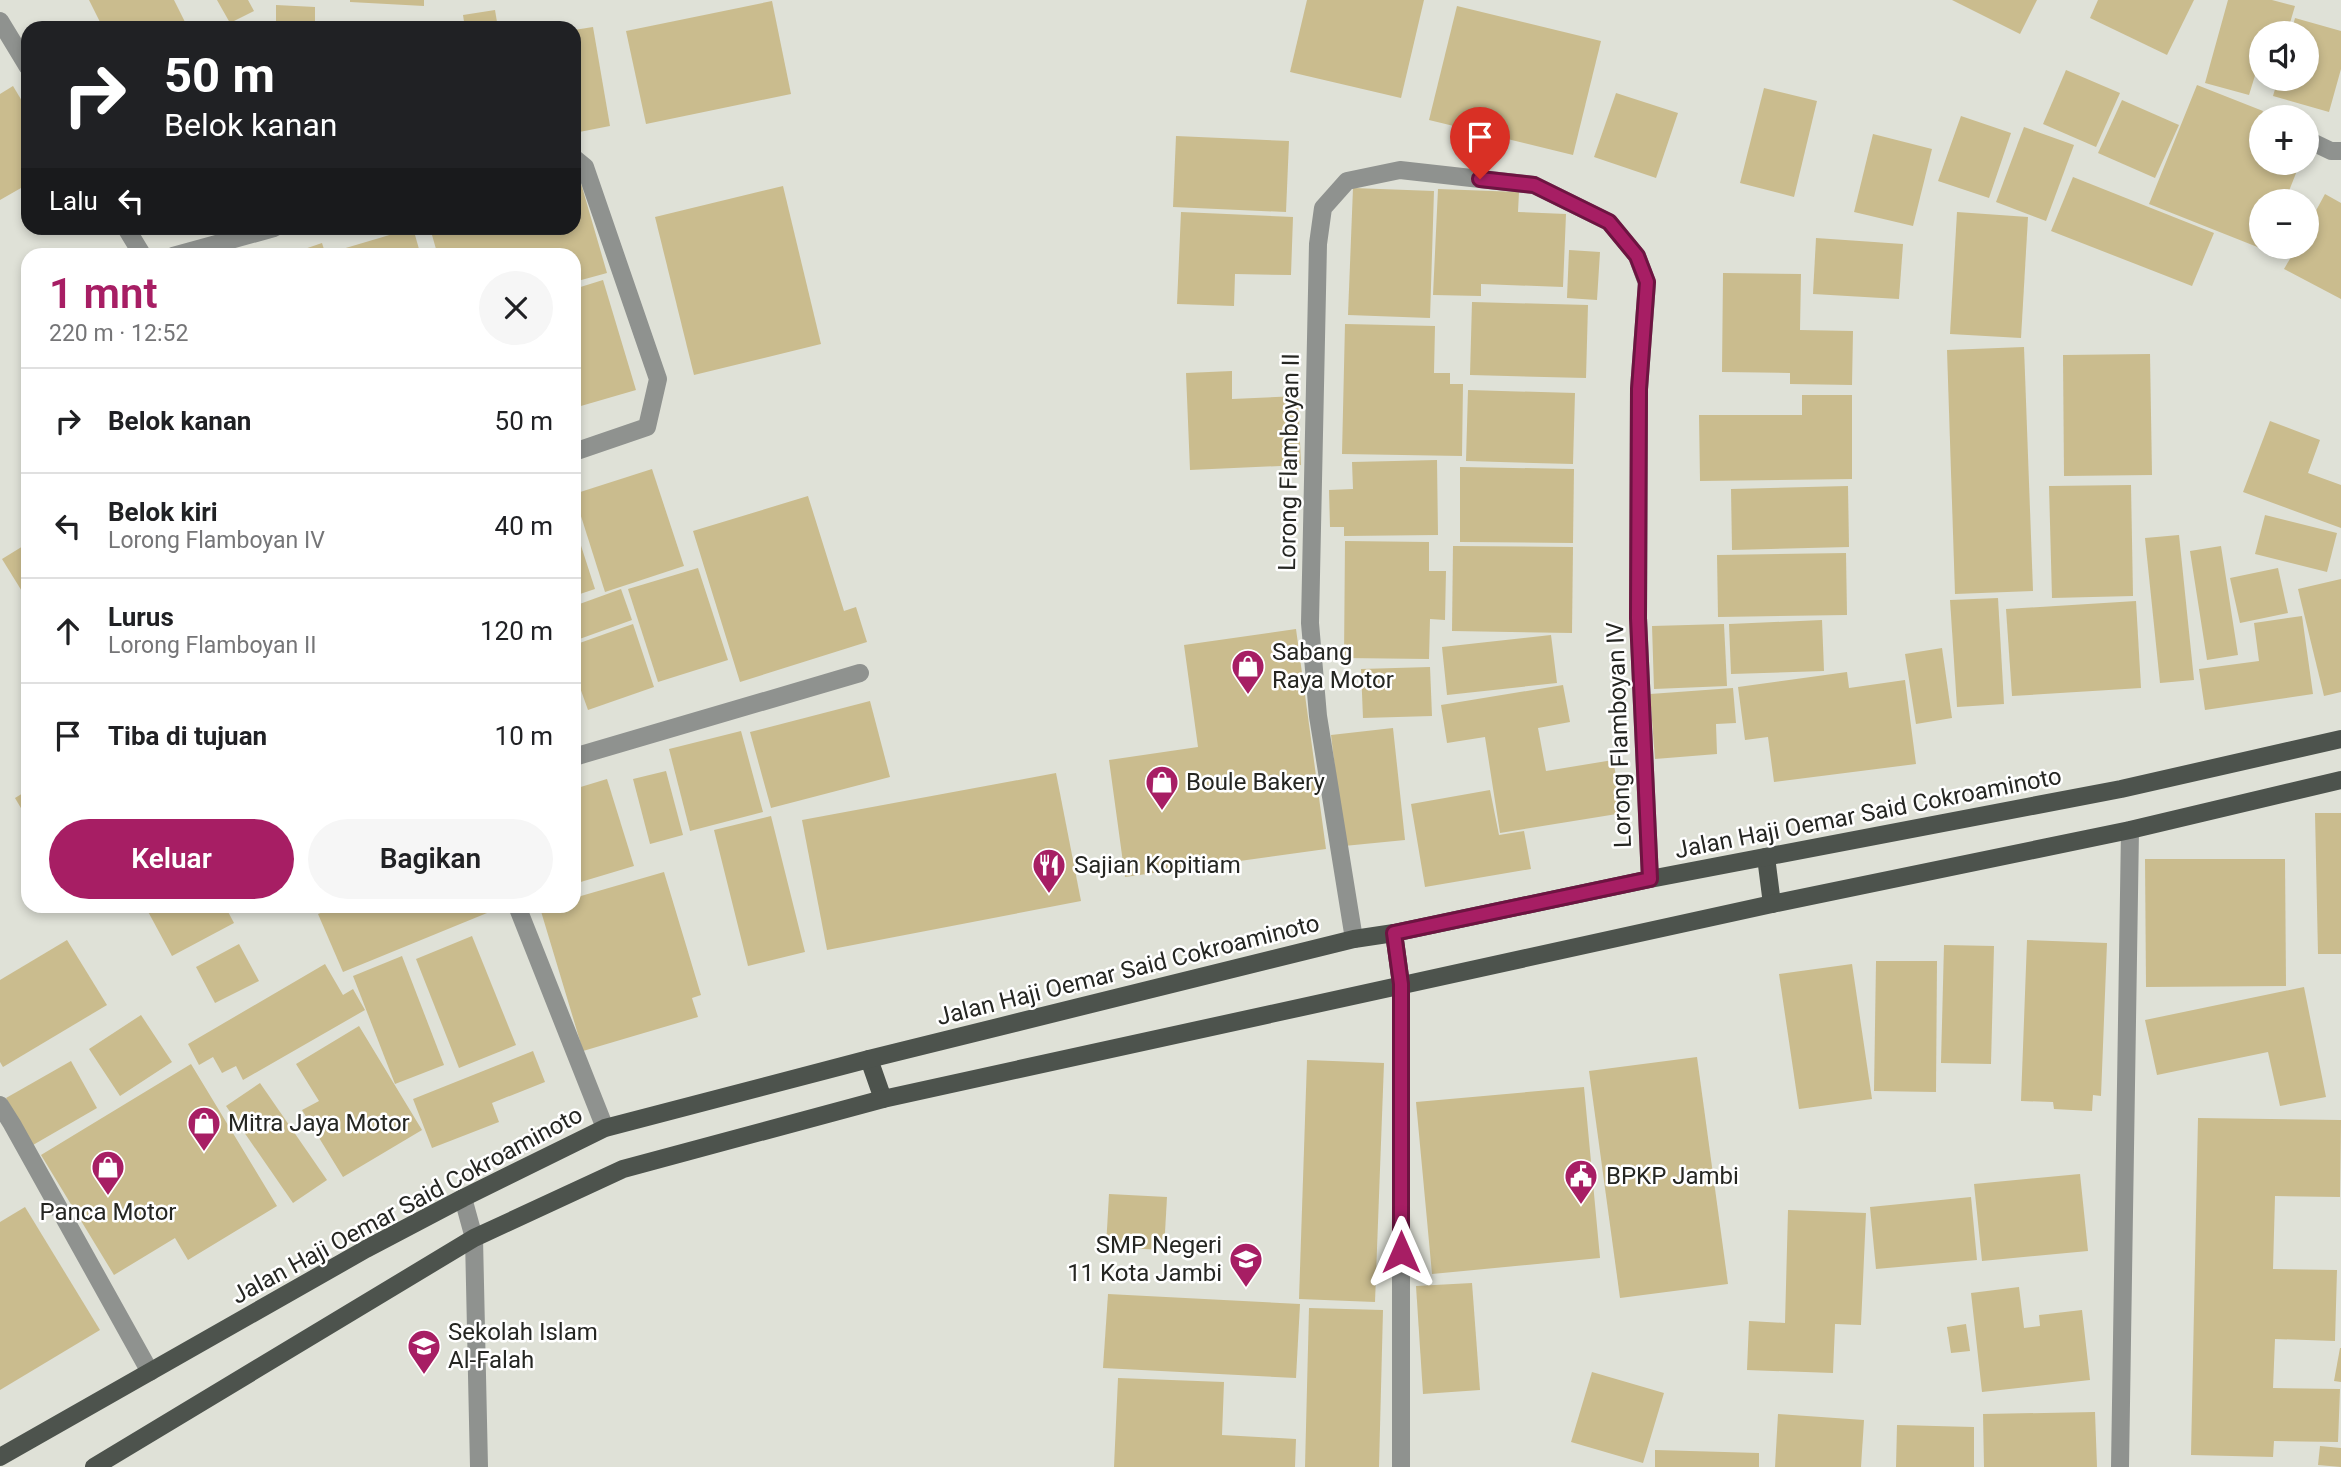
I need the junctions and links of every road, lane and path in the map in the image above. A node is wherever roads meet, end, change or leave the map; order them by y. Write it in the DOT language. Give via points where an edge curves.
graph roads {
  1 [pos="0,21"];
  2 [pos="21,56"];
  3 [pos="2319,145"];
  4 [pos="2341,151"];
  5 [pos="581,164"];
  6 [pos="1534,185"];
  7 [pos="249,235"];
  8 [pos="202,248"];
  9 [pos="581,450"];
  10 [pos="860,673"];
  11 [pos="2341,740"];
  12 [pos="581,755"];
  13 [pos="2341,780"];
  14 [pos="2130,830"];
  15 [pos="1766,857"];
  16 [pos="1650,879"];
  17 [pos="1772,904"];
  18 [pos="520,913"];
  19 [pos="1394,933"];
  20 [pos="1354,939"];
  21 [pos="1401,984"];
  22 [pos="869,1059"];
  23 [pos="883,1099"];
  24 [pos="0,1105"];
  25 [pos="605,1128"];
  26 [pos="463,1198"];
  27 [pos="474,1238"];
  28 [pos="150,1372"];
  29 [pos="0,1457"];
  30 [pos="94,1467"];
  31 [pos="479,1467"];
  32 [pos="1401,1467"];
  33 [pos="2120,1467"];
  1 -- 2 [label="street"];
  3 -- 4 [label="street"];
  5 -- 9 [label="street" via="659,379 648,427"];
  6 -- 16 [label="street, Lorong Flamboyan IV" via="1609,222 1637,256 1647,282 1639,389 1638,618"];
  6 -- 20 [label="street, Lorong Flamboyan II" via="1400,170 1347,181 1323,208 1318,244 1310,623 1318,716"];
  7 -- 8 [label="street"];
  10 -- 12 [label="street"];
  11 -- 15 [label="main road, Jalan Haji Oemar Said Cokroaminoto" via="2121,789"];
  13 -- 14 [label="main road"];
  14 -- 17 [label="main road"];
  14 -- 33 [label="street"];
  15 -- 16 [label="main road, Jalan Haji Oemar Said Cokroaminoto"];
  15 -- 17 [label="main road"];
  16 -- 19 [label="main road, Jalan Haji Oemar Said Cokroaminoto"];
  17 -- 21 [label="main road"];
  18 -- 25 [label="street"];
  19 -- 20 [label="main road, Jalan Haji Oemar Said Cokroaminoto"];
  19 -- 21 [label="main road"];
  20 -- 22 [label="main road, Jalan Haji Oemar Said Cokroaminoto"];
  21 -- 23 [label="main road"];
  21 -- 32 [label="street"];
  22 -- 23 [label="main road"];
  22 -- 25 [label="main road, Jalan Haji Oemar Said Cokroaminoto"];
  23 -- 27 [label="main road" via="623,1169"];
  24 -- 28 [label="street"];
  25 -- 26 [label="main road, Jalan Haji Oemar Said Cokroaminoto"];
  26 -- 27 [label="street"];
  26 -- 28 [label="main road, Jalan Haji Oemar Said Cokroaminoto"];
  27 -- 30 [label="main road"];
  27 -- 31 [label="street"];
  28 -- 29 [label="main road, Jalan Haji Oemar Said Cokroaminoto"];
}
